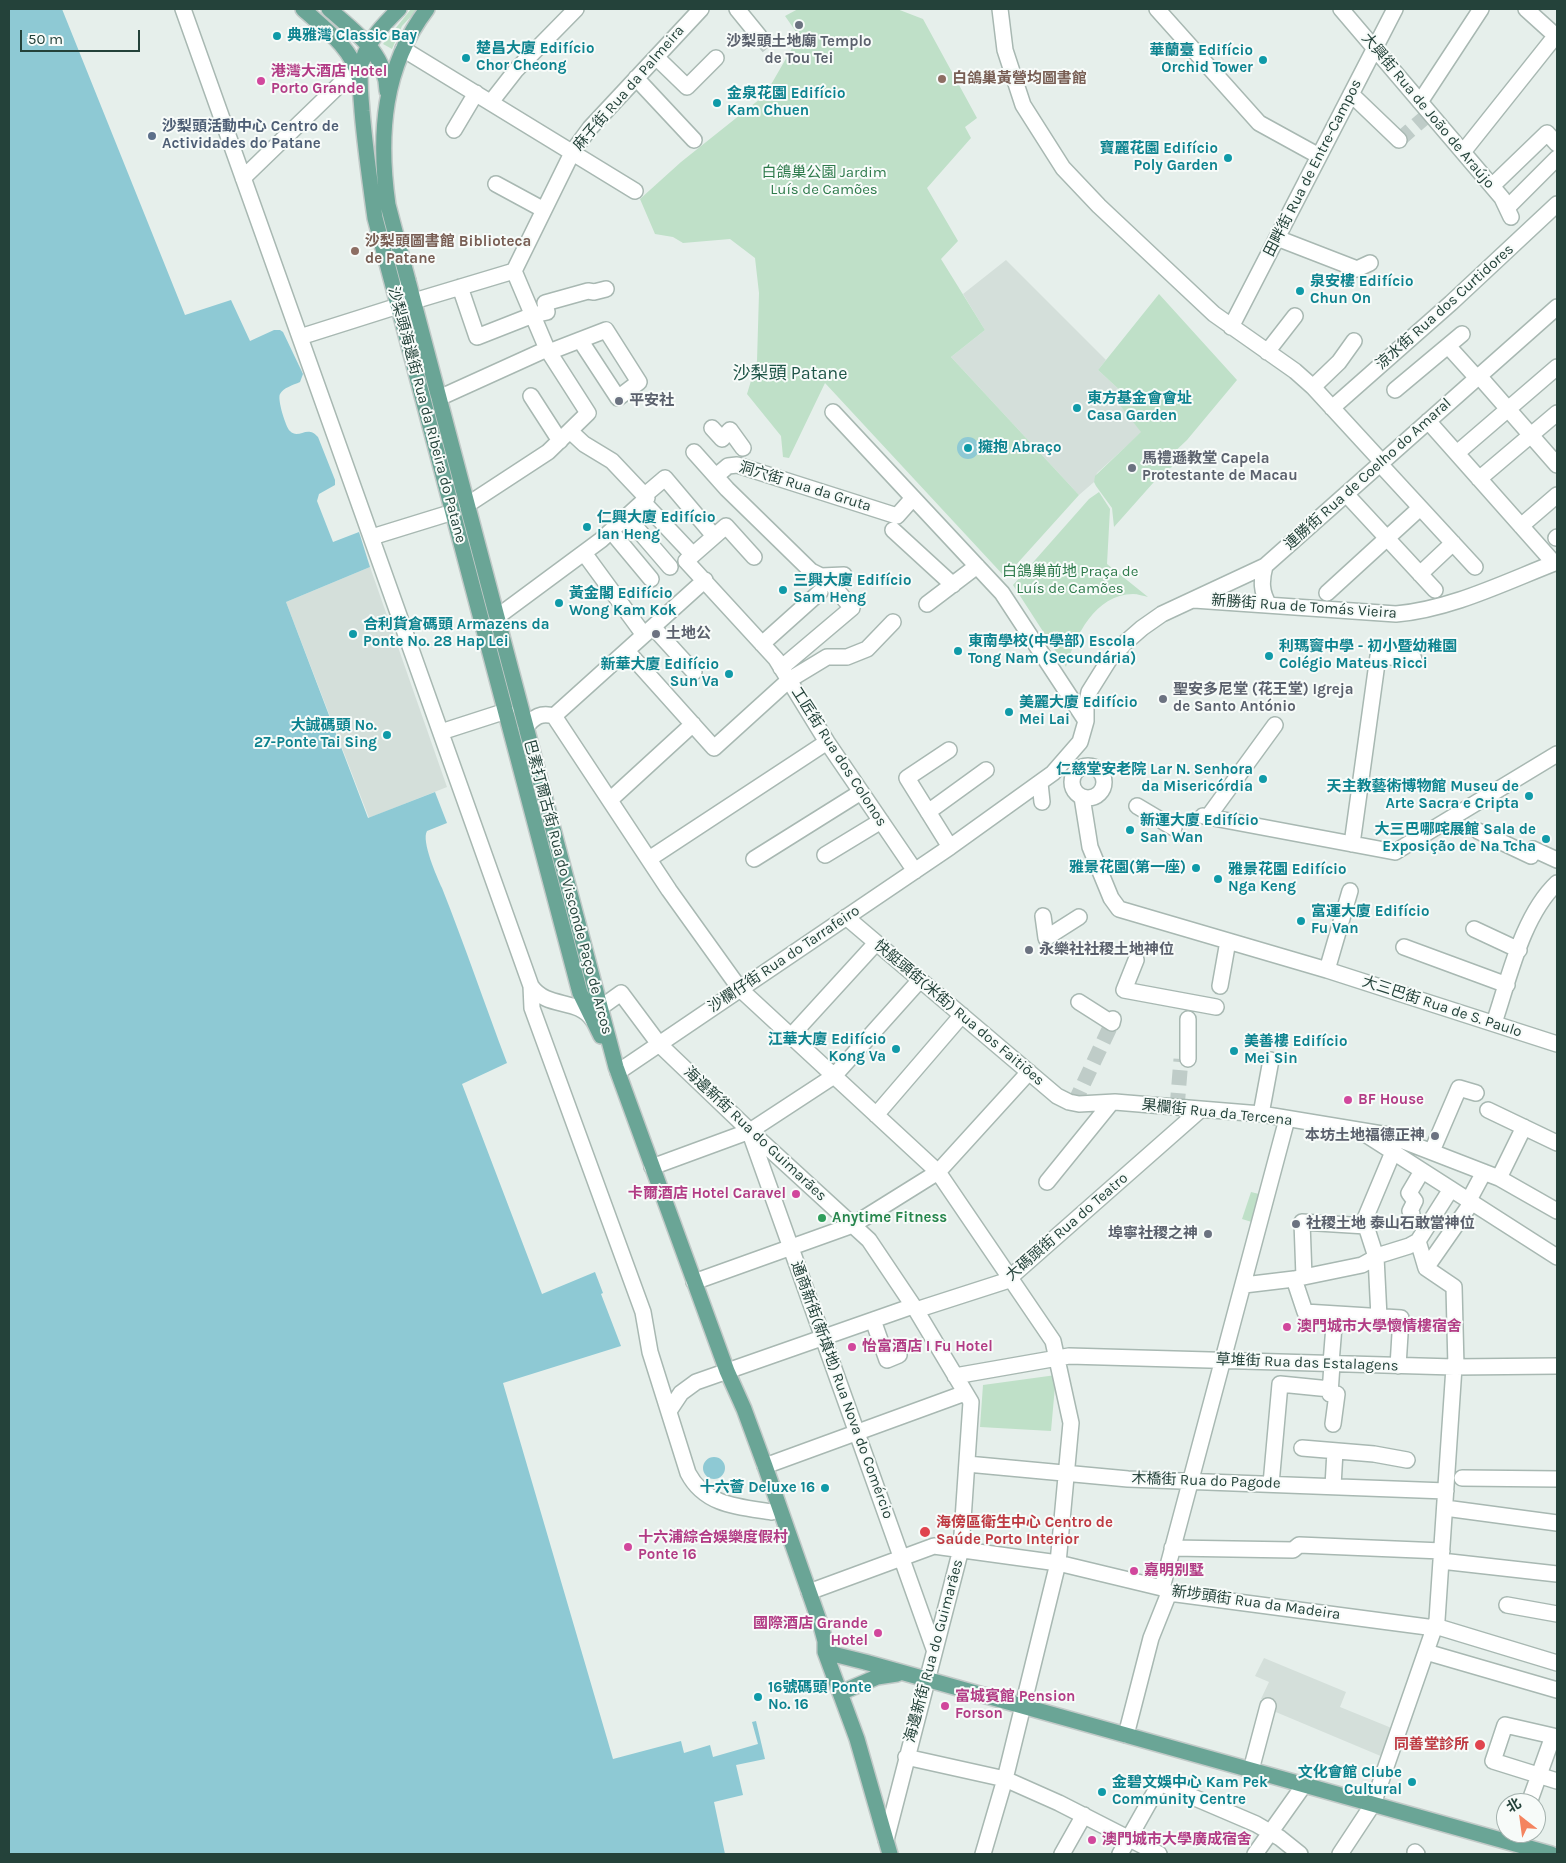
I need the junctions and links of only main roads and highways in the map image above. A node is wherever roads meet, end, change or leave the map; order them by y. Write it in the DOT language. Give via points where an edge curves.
graph roads {
  1 [pos="303,9"];
  2 [pos="329,9"];
  3 [pos="399,9"];
  4 [pos="427,9"];
  5 [pos="369,45"];
  6 [pos="359,70"];
  7 [pos="386,102"];
  8 [pos="521,707"];
  9 [pos="506,711"];
  10 [pos="597,1014"];
  11 [pos="727,1372"];
  12 [pos="825,1652"];
  13 [pos="906,1673"];
  14 [pos="840,1693"];
  15 [pos="1515,1844"];
  16 [pos="888,1847"];
  17 [pos="1551,1854"];
  1 -- 6 [label="main road" via="343,46"];
  2 -- 5 [label="main road"];
  3 -- 5 [label="main road, 沙梨頭海邊街 Rua da Ribeira do Patane" via="381,26"];
  4 -- 7 [label="main road, 沙梨頭海邊街 Rua da Ribeira do Patane" via="399,58"];
  5 -- 6 [label="main road, 沙梨頭海邊街 Rua da Ribeira do Patane"];
  5 -- 7 [label="main road" via="384,72"];
  6 -- 9 [label="main road, 沙梨頭海邊街 Rua da Ribeira do Patane" via="375,218"];
  7 -- 8 [label="main road, 沙梨頭海邊街 Rua da Ribeira do Patane" via="383,154 388,205"];
  8 -- 10 [label="main road, 巴素打爾古街 Rua do Visconde Paço de Arcos" via="589,966"];
  9 -- 10 [label="main road, 巴素打爾古街 Rua do Visconde Paço de Arcos" via="580,993"];
  10 -- 11 [label="main road, 巴素打爾古街 Rua do Visconde Paço de Arcos"];
  11 -- 12 [label="main road, 巴素打爾古街 Rua do Visconde Paço de Arcos" via="765,1466 821,1626"];
  11 -- 12 [label="main road, 巴素打爾古街 Rua do Visconde Paço de Arcos" via="735,1411 813,1630"];
  12 -- 13 [label="main road"];
  12 -- 14 [label="main road"];
  13 -- 14 [label="main road" via="877,1677"];
  13 -- 15 [label="main road"];
  14 -- 16 [label="main road" via="864,1760"];
  15 -- 17 [label="main road"];
}
